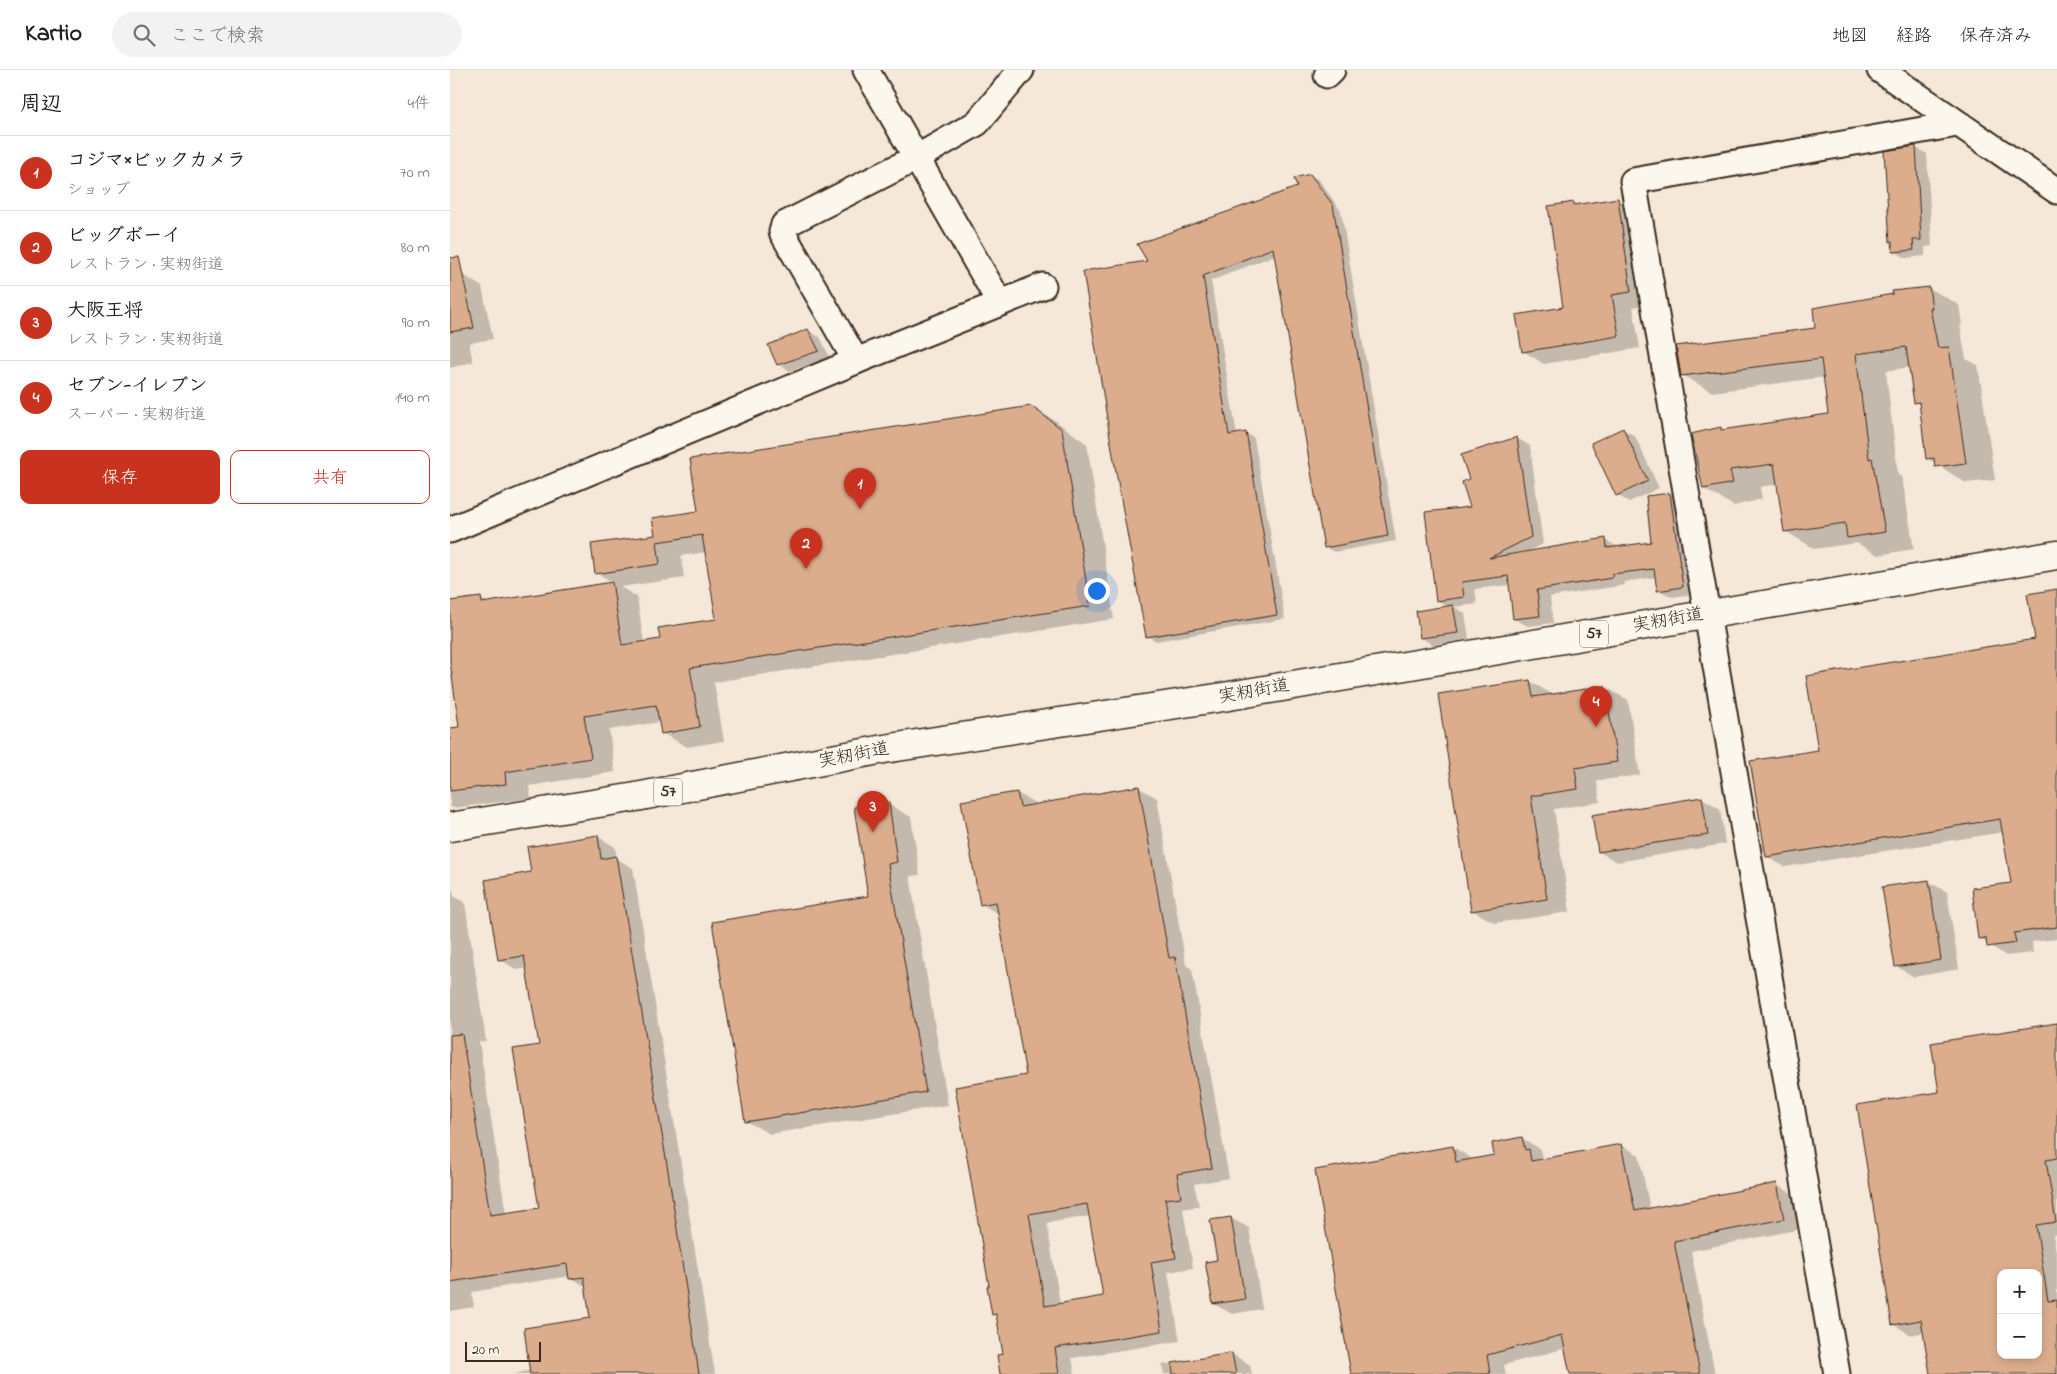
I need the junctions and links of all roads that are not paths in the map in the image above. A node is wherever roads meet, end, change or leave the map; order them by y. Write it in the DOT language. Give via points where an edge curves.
graph roads {
  1 [pos="866,70"];
  2 [pos="1021,70"];
  3 [pos="1880,70"];
  4 [pos="1957,124"];
  5 [pos="918,157"];
  6 [pos="2057,190"];
  7 [pos="1042,286"];
  8 [pos="1000,303"];
  9 [pos="856,361"];
  10 [pos="450,530"];
  11 [pos="2057,555"];
  12 [pos="1707,614"];
  13 [pos="450,827"];
  14 [pos="1837,1374"];
  1 -- 5 [label="street"];
  2 -- 5 [label="street" via="977,123"];
  3 -- 4 [label="street"];
  4 -- 6 [label="street"];
  4 -- 12 [label="street" via="1632,181"];
  5 -- 8 [label="street"];
  5 -- 9 [label="street" via="784,225 782,232"];
  7 -- 8 [label="street"];
  8 -- 9 [label="street"];
  9 -- 10 [label="street"];
  11 -- 12 [label="main road, 実籾街道 / 57"];
  12 -- 13 [label="main road, 実籾街道 / 57" via="1223,697 884,749 636,798"];
  12 -- 14 [label="street"];
}
